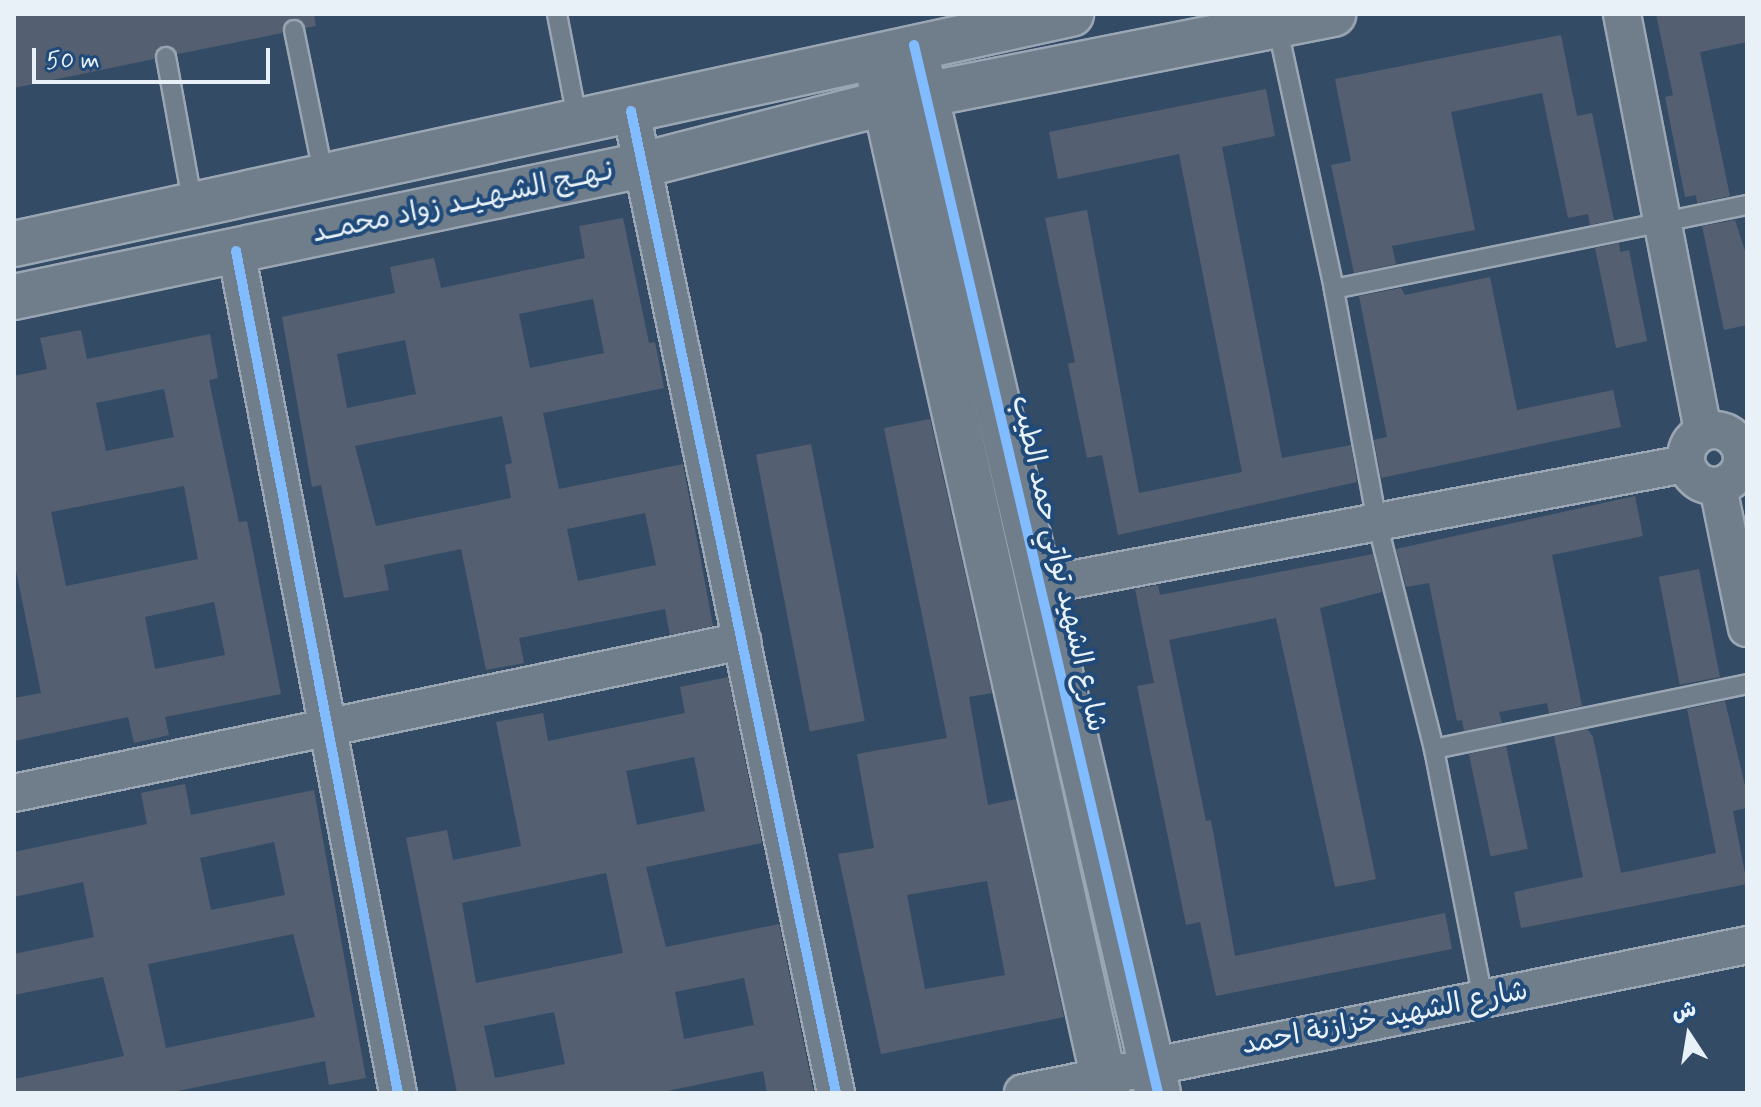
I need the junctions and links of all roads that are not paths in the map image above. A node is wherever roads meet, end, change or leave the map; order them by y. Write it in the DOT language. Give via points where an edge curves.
graph roads {
  1 [pos="557,14"];
  2 [pos="1071,14"];
  3 [pos="1333,14"];
  4 [pos="1622,14"];
  5 [pos="1277,25"];
  6 [pos="294,30"];
  7 [pos="894,49"];
  8 [pos="166,57"];
  9 [pos="904,99"];
  10 [pos="631,111"];
  11 [pos="578,123"];
  12 [pos="642,165"];
  13 [pos="324,177"];
  14 [pos="1747,205"];
  15 [pos="193,206"];
  16 [pos="1662,221"];
  17 [pos="14,244"];
  18 [pos="236,251"];
  19 [pos="1334,289"];
  20 [pos="14,297"];
  21 [pos="1703,431"];
  22 [pos="1744,450"];
  23 [pos="1685,464"];
  24 [pos="1718,487"];
  25 [pos="1377,522"];
  26 [pos="1038,586"];
  27 [pos="1747,628"];
  28 [pos="742,641"];
  29 [pos="1747,684"];
  30 [pos="328,727"];
  31 [pos="1434,749"];
  32 [pos="14,793"];
  33 [pos="1747,945"];
  34 [pos="1483,999"];
  35 [pos="1155,1080"];
  36 [pos="1105,1085"];
  37 [pos="398,1093"];
  38 [pos="836,1093"];
  39 [pos="1023,1093"];
  1 -- 11 [label="lane"];
  2 -- 7 [label="main road, نـهــج الشـهـيــد زواد محمــد"];
  3 -- 5 [label="main road, نـهــج الشـهـيــد زواد محمــد"];
  4 -- 16 [label="street"];
  5 -- 9 [label="main road, نـهــج الشـهـيــد زواد محمــد"];
  5 -- 19 [label="lane"];
  6 -- 13 [label="lane"];
  7 -- 9 [label="main road, شارع الشهيد تواتي حمد الطيب"];
  7 -- 10 [label="main road, نـهــج الشـهـيــد زواد محمــد"];
  8 -- 15 [label="lane"];
  9 -- 12 [label="main road, نـهــج الشـهـيــد زواد محمــد"];
  9 -- 26 [label="main road, شارع الشهيد تواتي حمد الطيب"];
  9 -- 36 [label="main road, شارع الشهيد تواتي حمد الطيب"];
  10 -- 11 [label="main road, نـهــج الشـهـيــد زواد محمــد"];
  10 -- 12 [label="street"];
  11 -- 13 [label="main road, نـهــج الشـهـيــد زواد محمــد"];
  12 -- 18 [label="main road, نـهــج الشـهـيــد زواد محمــد"];
  12 -- 28 [label="street"];
  13 -- 15 [label="main road, نـهــج الشـهـيــد زواد محمــد"];
  14 -- 16 [label="lane"];
  15 -- 17 [label="main road, نـهــج الشـهـيــد زواد محمــد"];
  16 -- 19 [label="lane"];
  16 -- 21 [label="street"];
  18 -- 20 [label="main road, نـهــج الشـهـيــد زواد محمــد"];
  18 -- 30 [label="street"];
  19 -- 25 [label="lane"];
  21 -- 22 [label="street" via="1719,430"];
  21 -- 23 [label="street" via="1688,444"];
  22 -- 24 [label="street" via="1738,474"];
  23 -- 24 [label="street" via="1697,482"];
  23 -- 25 [label="street"];
  24 -- 27 [label="street"];
  25 -- 26 [label="street"];
  25 -- 31 [label="lane"];
  26 -- 35 [label="main road, شارع الشهيد تواتي حمد الطيب"];
  28 -- 30 [label="street"];
  28 -- 38 [label="street"];
  29 -- 31 [label="lane"];
  30 -- 32 [label="street"];
  30 -- 37 [label="street"];
  31 -- 34 [label="lane"];
  33 -- 34 [label="street, شارع الشهيد خزازنة احمد"];
  34 -- 35 [label="street, شارع الشهيد خزازنة احمد"];
  35 -- 36 [label="street, شارع الشهيد خزازنة احمد"];
  36 -- 39 [label="street, شارع الشهيد خزازنة احمد"];
}
